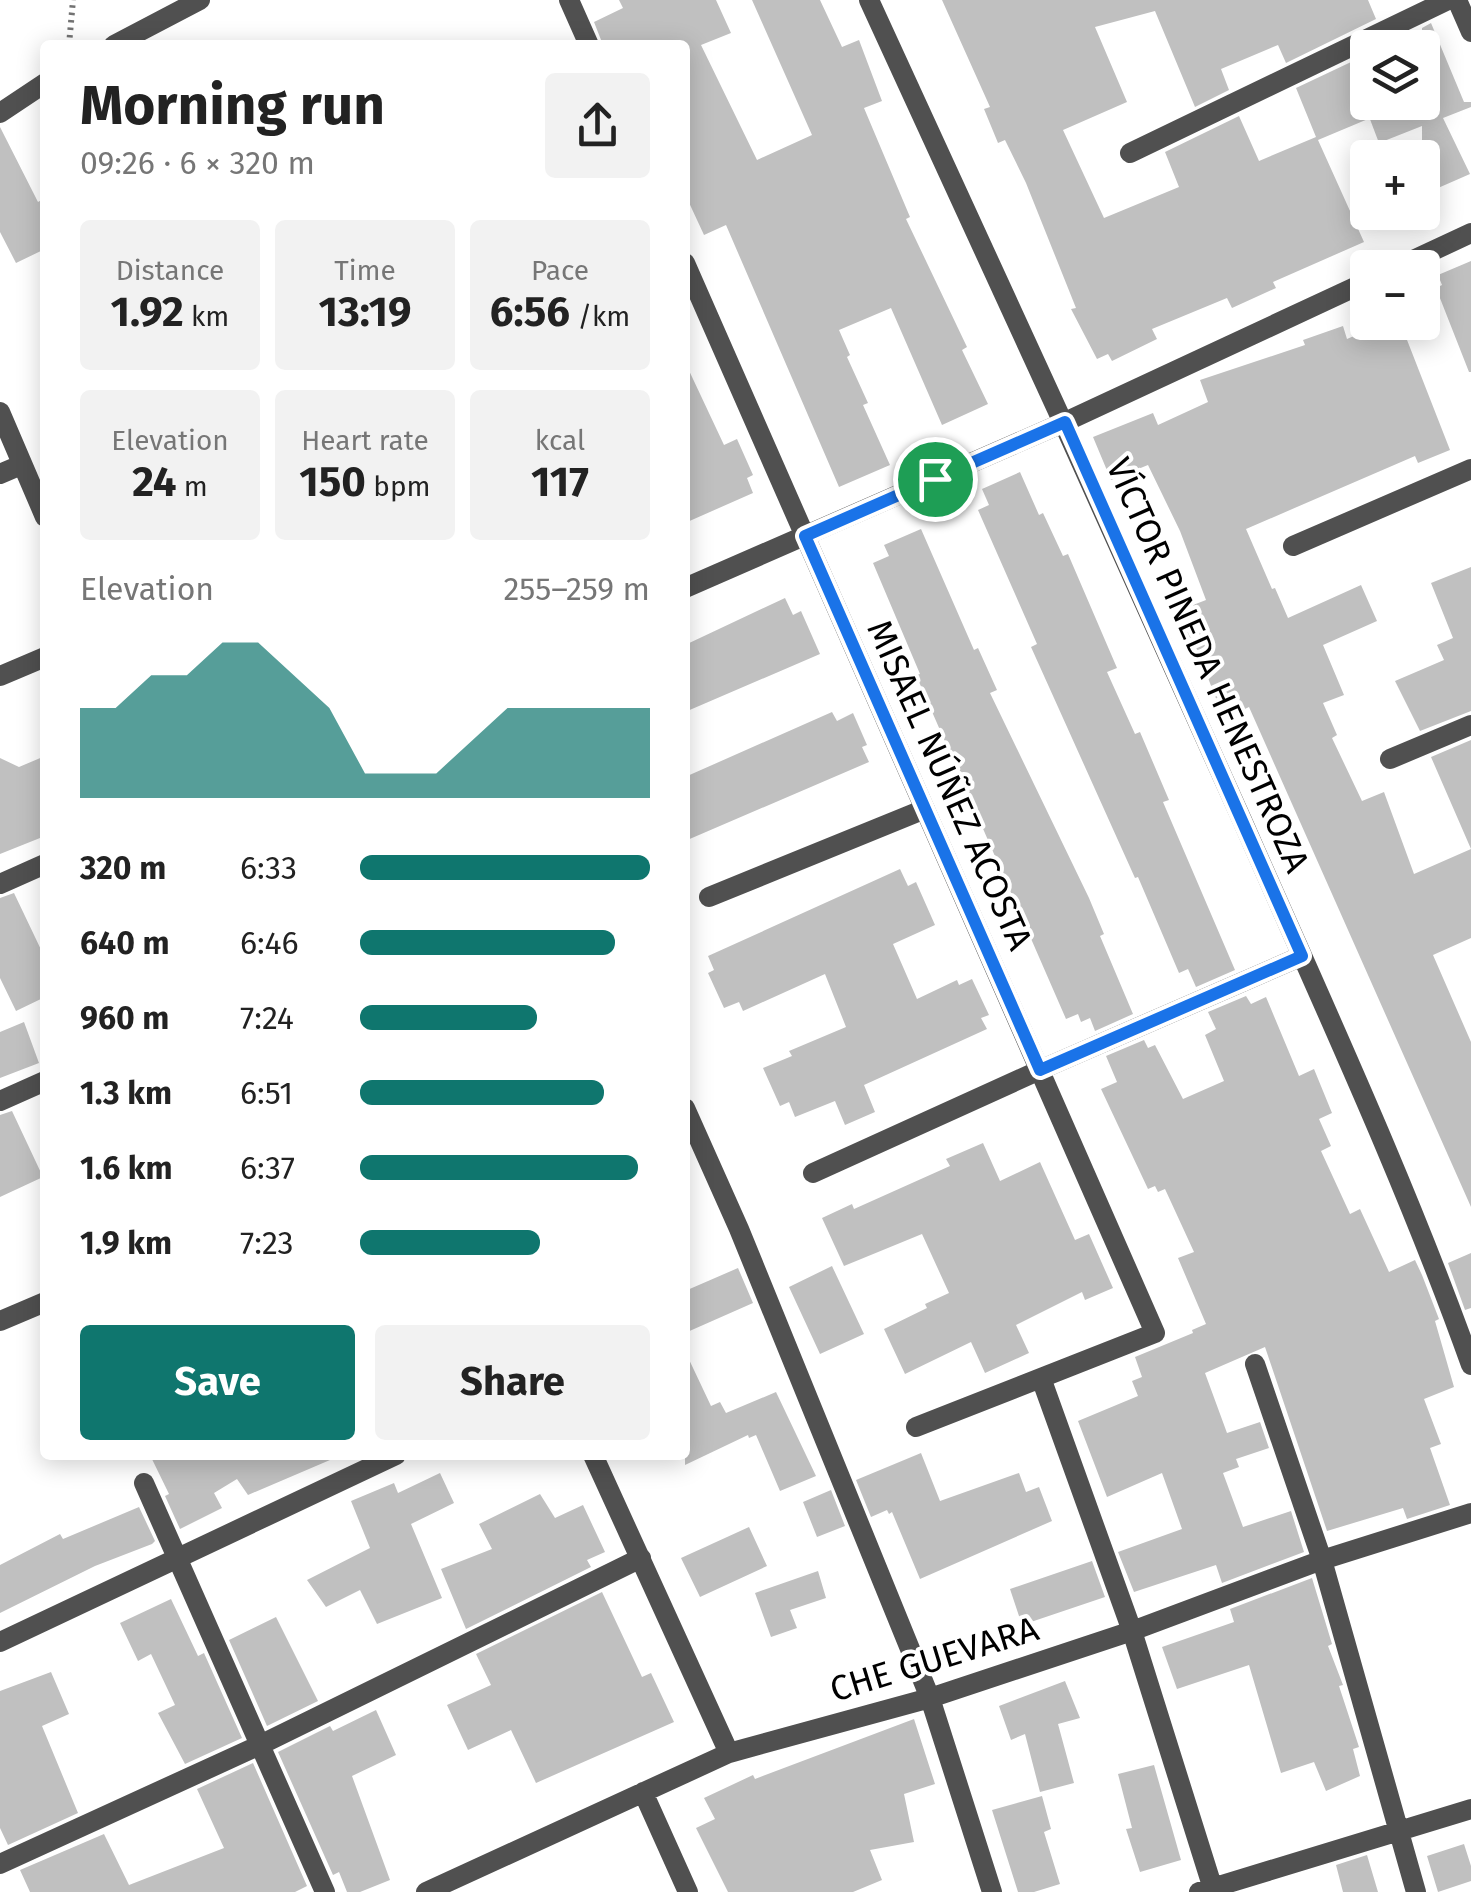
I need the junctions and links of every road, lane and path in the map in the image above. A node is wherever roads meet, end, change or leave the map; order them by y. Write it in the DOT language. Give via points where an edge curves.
graph roads {
  1 [pos="74,0"];
  2 [pos="200,0"];
  3 [pos="569,0"];
  4 [pos="869,0"];
  5 [pos="1448,0"];
  6 [pos="1457,0"];
  7 [pos="1471,32"];
  8 [pos="70,40"];
  9 [pos="124,40"];
  10 [pos="587,40"];
  11 [pos="40,86"];
  12 [pos="0,113"];
  13 [pos="1130,154"];
  14 [pos="1471,233"];
  15 [pos="1435,250"];
  16 [pos="690,280"];
  17 [pos="1350,289"];
  18 [pos="0,412"];
  19 [pos="1065,422"];
  20 [pos="22,465"];
  21 [pos="1471,469"];
  22 [pos="0,474"];
  23 [pos="40,505"];
  24 [pos="805,536"];
  25 [pos="1294,546"];
  26 [pos="690,586"];
  27 [pos="40,659"];
  28 [pos="0,676"];
  29 [pos="1471,725"];
  30 [pos="1390,759"];
  31 [pos="925,809"];
  32 [pos="40,866"];
  33 [pos="0,884"];
  34 [pos="709,897"];
  35 [pos="1302,956"];
  36 [pos="1040,1070"];
  37 [pos="40,1083"];
  38 [pos="0,1101"];
  39 [pos="690,1119"];
  40 [pos="814,1173"];
  41 [pos="40,1304"];
  42 [pos="0,1320"];
  43 [pos="1255,1364"];
  44 [pos="1471,1364"];
  45 [pos="1042,1378"];
  46 [pos="916,1427"];
  47 [pos="385,1460"];
  48 [pos="595,1460"];
  49 [pos="144,1482"];
  50 [pos="1471,1513"];
  51 [pos="178,1558"];
  52 [pos="641,1558"];
  53 [pos="1322,1560"];
  54 [pos="1132,1631"];
  55 [pos="0,1642"];
  56 [pos="930,1698"];
  57 [pos="260,1745"];
  58 [pos="729,1753"];
  59 [pos="643,1792"];
  60 [pos="1471,1809"];
  61 [pos="1399,1829"];
  62 [pos="0,1864"];
  63 [pos="452,1886"];
  64 [pos="1209,1891"];
  65 [pos="325,1892"];
  66 [pos="426,1892"];
  67 [pos="688,1892"];
  68 [pos="992,1892"];
  69 [pos="1416,1892"];
  1 -- 8 [label="path"];
  2 -- 9 [label="street"];
  3 -- 10 [label="street"];
  4 -- 19 [label="street, VÍCTOR PINEDA HENESTROZA"];
  5 -- 13 [label="street"];
  6 -- 7 [label="street"];
  11 -- 12 [label="street"];
  14 -- 15 [label="street"];
  16 -- 24 [label="street, MISAEL NÚÑEZ ACOSTA"];
  17 -- 19 [label="street"];
  18 -- 20 [label="street"];
  19 -- 24 [label="street"];
  19 -- 35 [label="street, VÍCTOR PINEDA HENESTROZA"];
  20 -- 22 [label="street"];
  20 -- 23 [label="street"];
  21 -- 25 [label="street"];
  24 -- 26 [label="street"];
  24 -- 31 [label="street, MISAEL NÚÑEZ ACOSTA"];
  27 -- 28 [label="street"];
  29 -- 30 [label="street"];
  31 -- 34 [label="street"];
  31 -- 36 [label="street, MISAEL NÚÑEZ ACOSTA"];
  32 -- 33 [label="street"];
  35 -- 36 [label="street"];
  35 -- 44 [label="street, VÍCTOR PINEDA HENESTROZA"];
  36 -- 40 [label="street"];
  36 -- 45 [label="street, MISAEL NÚÑEZ ACOSTA" via="1156,1333"];
  37 -- 38 [label="street"];
  39 -- 56 [label="street"];
  41 -- 42 [label="street"];
  43 -- 53 [label="street"];
  45 -- 46 [label="street"];
  45 -- 54 [label="street"];
  47 -- 51 [label="street"];
  48 -- 52 [label="street"];
  49 -- 51 [label="street"];
  50 -- 53 [label="street, CHE GUEVARA"];
  51 -- 55 [label="street"];
  51 -- 57 [label="street"];
  52 -- 57 [label="street"];
  52 -- 58 [label="street"];
  53 -- 54 [label="street, CHE GUEVARA"];
  53 -- 61 [label="street"];
  54 -- 56 [label="street, CHE GUEVARA"];
  54 -- 64 [label="street"];
  56 -- 58 [label="street, CHE GUEVARA"];
  56 -- 68 [label="street"];
  57 -- 62 [label="street"];
  57 -- 65 [label="street"];
  58 -- 59 [label="street, CHE GUEVARA"];
  59 -- 63 [label="street, CHE GUEVARA"];
  59 -- 67 [label="street"];
  60 -- 61 [label="street"];
  61 -- 64 [label="street"];
  61 -- 69 [label="street"];
  63 -- 66 [label="street, CHE GUEVARA"];
}
